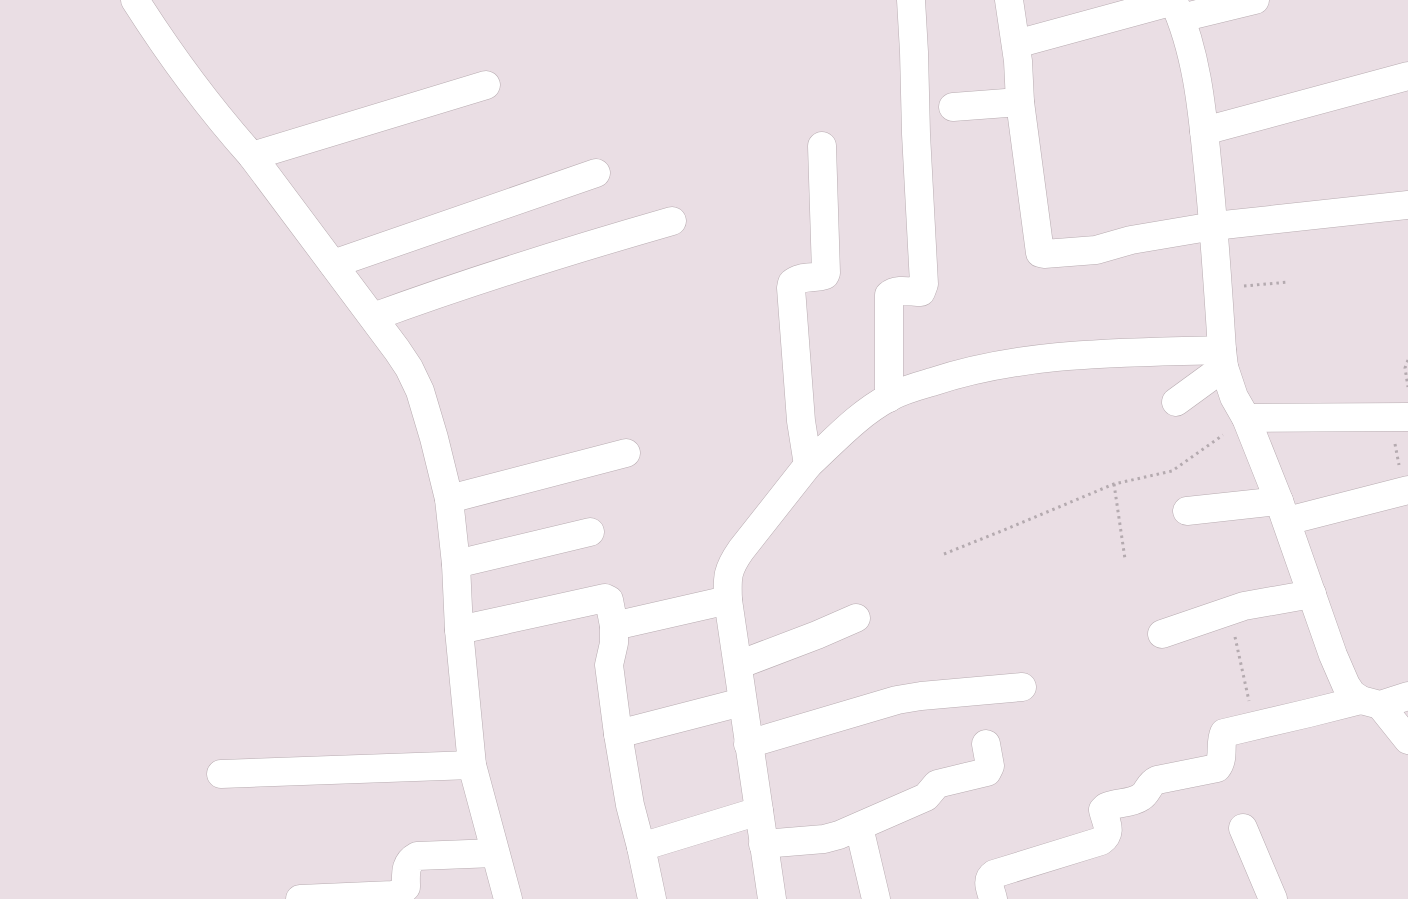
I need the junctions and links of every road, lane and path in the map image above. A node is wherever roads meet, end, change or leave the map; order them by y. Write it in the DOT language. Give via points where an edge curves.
graph roads {
  1 [pos="135,0"];
  2 [pos="911,0"];
  3 [pos="1009,0"];
  4 [pos="1256,0"];
  5 [pos="1176,6"];
  6 [pos="1016,44"];
  7 [pos="1408,76"];
  8 [pos="486,85"];
  9 [pos="1020,102"];
  10 [pos="953,107"];
  11 [pos="1204,131"];
  12 [pos="822,146"];
  13 [pos="252,156"];
  14 [pos="596,173"];
  15 [pos="1408,205"];
  16 [pos="672,221"];
  17 [pos="1214,226"];
  18 [pos="333,264"];
  19 [pos="1289,282"];
  20 [pos="1219,289"];
  21 [pos="373,317"];
  22 [pos="1223,358"];
  23 [pos="1408,360"];
  24 [pos="1408,387"];
  25 [pos="889,398"];
  26 [pos="1176,402"];
  27 [pos="1398,417"];
  28 [pos="1246,418"];
  29 [pos="626,453"];
  30 [pos="808,465"];
  31 [pos="1114,484"];
  32 [pos="1406,491"];
  33 [pos="449,500"];
  34 [pos="1186,511"];
  35 [pos="1283,511"];
  36 [pos="590,532"];
  37 [pos="944,554"];
  38 [pos="1125,559"];
  39 [pos="456,564"];
  40 [pos="1312,594"];
  41 [pos="728,600"];
  42 [pos="1230,610"];
  43 [pos="856,618"];
  44 [pos="614,626"];
  45 [pos="459,630"];
  46 [pos="1162,634"];
  47 [pos="738,665"];
  48 [pos="1022,687"];
  49 [pos="1408,696"];
  50 [pos="742,702"];
  51 [pos="1370,702"];
  52 [pos="1252,727"];
  53 [pos="618,734"];
  54 [pos="1408,740"];
  55 [pos="748,744"];
  56 [pos="986,744"];
  57 [pos="472,765"];
  58 [pos="221,774"];
  59 [pos="759,811"];
  60 [pos="859,827"];
  61 [pos="1243,828"];
  62 [pos="763,844"];
  63 [pos="641,846"];
  64 [pos="495,853"];
  65 [pos="300,899"];
  66 [pos="508,899"];
  67 [pos="652,899"];
  68 [pos="772,899"];
  69 [pos="876,899"];
  70 [pos="993,899"];
  71 [pos="1273,899"];
  1 -- 13 [label="street" via="178,64"];
  2 -- 25 [label="street" via="924,284 920,292 897,291 889,295"];
  3 -- 6 [label="street"];
  4 -- 5 [label="street"];
  5 -- 6 [label="street"];
  5 -- 11 [label="street" via="1195,69"];
  6 -- 9 [label="street"];
  7 -- 11 [label="street"];
  8 -- 13 [label="street"];
  9 -- 10 [label="street"];
  9 -- 17 [label="street" via="1040,253 1096,250 1141,238"];
  11 -- 17 [label="street"];
  12 -- 30 [label="street" via="826,273 798,278 791,288 801,421"];
  13 -- 18 [label="street"];
  14 -- 18 [label="street"];
  15 -- 17 [label="street"];
  16 -- 21 [label="street" via="592,244"];
  17 -- 20 [label="street"];
  18 -- 21 [label="street"];
  19 -- 20 [label="path"];
  20 -- 22 [label="street"];
  21 -- 33 [label="street" via="409,368 420,391"];
  22 -- 25 [label="street" via="1100,354 1030,360 949,376"];
  22 -- 26 [label="street"];
  22 -- 28 [label="street" via="1234,397"];
  23 -- 24 [label="path"];
  25 -- 30 [label="street" via="857,419"];
  27 -- 28 [label="street"];
  27 -- 32 [label="path"];
  28 -- 31 [label="path" via="1172,471"];
  28 -- 35 [label="street"];
  29 -- 33 [label="street"];
  30 -- 41 [label="street" via="732,564 727,578"];
  31 -- 37 [label="path"];
  31 -- 38 [label="path"];
  32 -- 35 [label="street"];
  33 -- 39 [label="street"];
  34 -- 35 [label="street"];
  35 -- 40 [label="street"];
  36 -- 39 [label="street"];
  39 -- 45 [label="street"];
  40 -- 42 [label="street"];
  40 -- 51 [label="street" via="1346,685 1352,694"];
  41 -- 44 [label="street"];
  41 -- 47 [label="street"];
  42 -- 46 [label="street"];
  42 -- 52 [label="path"];
  43 -- 47 [label="street"];
  44 -- 45 [label="street" via="610,602 605,598"];
  44 -- 53 [label="street" via="609,665"];
  45 -- 57 [label="street"];
  47 -- 50 [label="street"];
  48 -- 55 [label="street" via="897,700"];
  49 -- 51 [label="street"];
  50 -- 53 [label="street"];
  50 -- 55 [label="street"];
  51 -- 52 [label="street"];
  51 -- 54 [label="street"];
  52 -- 70 [label="street" via="1224,733 1221,761 1217,768 1157,780 1142,796 1106,807 1103,810 1108,835 1101,841 989,877"];
  53 -- 63 [label="street" via="630,805"];
  55 -- 59 [label="street"];
  56 -- 60 [label="street" via="990,766 987,772 937,784 926,797"];
  57 -- 58 [label="street"];
  57 -- 64 [label="street"];
  59 -- 62 [label="street"];
  59 -- 63 [label="street"];
  60 -- 62 [label="street" via="824,839"];
  60 -- 69 [label="street"];
  61 -- 71 [label="street"];
  62 -- 68 [label="street"];
  63 -- 67 [label="street"];
  64 -- 65 [label="street" via="417,856 407,865 406,887 393,895"];
  64 -- 66 [label="street"];
}
